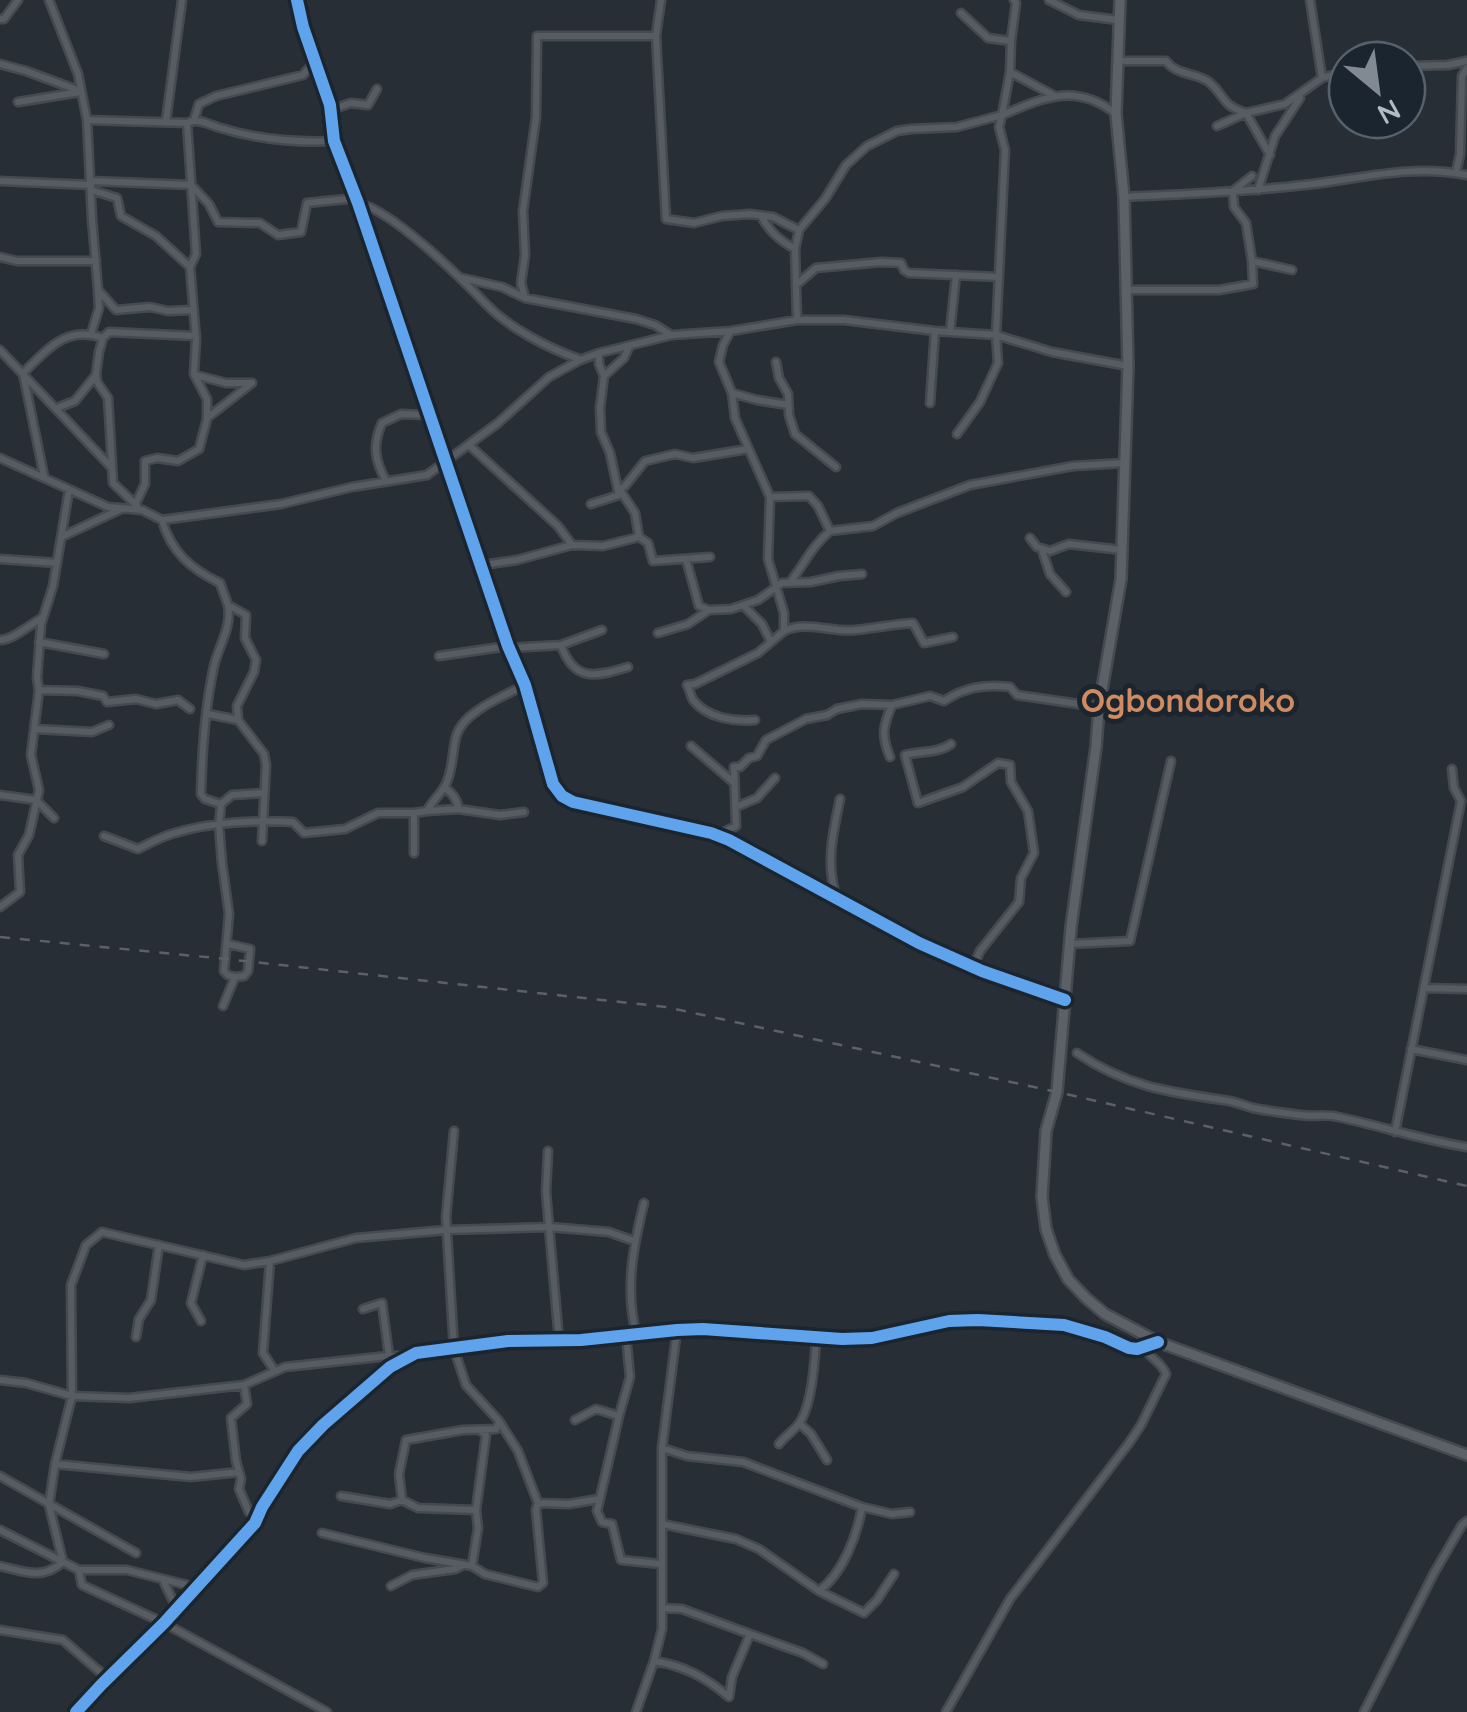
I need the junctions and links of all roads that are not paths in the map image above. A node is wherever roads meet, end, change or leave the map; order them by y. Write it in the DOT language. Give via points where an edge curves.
graph roads {
  1 [pos="18,0"];
  2 [pos="49,0"];
  3 [pos="182,0"];
  4 [pos="298,0"];
  5 [pos="661,0"];
  6 [pos="1049,0"];
  7 [pos="1120,0"];
  8 [pos="1310,0"];
  9 [pos="1015,1"];
  10 [pos="961,13"];
  11 [pos="0,19"];
  12 [pos="1118,20"];
  13 [pos="656,36"];
  14 [pos="1011,41"];
  15 [pos="315,61"];
  16 [pos="1118,61"];
  17 [pos="0,64"];
  18 [pos="1467,65"];
  19 [pos="1427,66"];
  20 [pos="1010,72"];
  21 [pos="1327,77"];
  22 [pos="1322,78"];
  23 [pos="1308,89"];
  24 [pos="377,90"];
  25 [pos="82,92"];
  26 [pos="1054,95"];
  27 [pos="18,102"];
  28 [pos="330,110"];
  29 [pos="1246,113"];
  30 [pos="1116,114"];
  31 [pos="1002,115"];
  32 [pos="87,120"];
  33 [pos="166,121"];
  34 [pos="190,121"];
  35 [pos="1217,126"];
  36 [pos="334,141"];
  37 [pos="1270,154"];
  38 [pos="1456,172"];
  39 [pos="1467,175"];
  40 [pos="1252,176"];
  41 [pos="0,180"];
  42 [pos="91,185"];
  43 [pos="191,185"];
  44 [pos="1258,190"];
  45 [pos="1233,191"];
  46 [pos="1124,197"];
  47 [pos="357,200"];
  48 [pos="762,216"];
  49 [pos="798,230"];
  50 [pos="780,241"];
  51 [pos="795,248"];
  52 [pos="0,257"];
  53 [pos="1252,261"];
  54 [pos="96,262"];
  55 [pos="190,267"];
  56 [pos="1292,270"];
  57 [pos="956,275"];
  58 [pos="460,277"];
  59 [pos="998,277"];
  60 [pos="796,286"];
  61 [pos="98,290"];
  62 [pos="1126,290"];
  63 [pos="525,298"];
  64 [pos="193,310"];
  65 [pos="798,320"];
  66 [pos="935,330"];
  67 [pos="731,331"];
  68 [pos="950,332"];
  69 [pos="91,334"];
  70 [pos="996,335"];
  71 [pos="196,336"];
  72 [pos="672,336"];
  73 [pos="104,338"];
  74 [pos="630,346"];
  75 [pos="0,350"];
  76 [pos="599,353"];
  77 [pos="580,360"];
  78 [pos="776,362"];
  79 [pos="1128,366"];
  80 [pos="23,373"];
  81 [pos="96,374"];
  82 [pos="194,374"];
  83 [pos="604,376"];
  84 [pos="732,393"];
  85 [pos="930,403"];
  86 [pos="788,405"];
  87 [pos="57,408"];
  88 [pos="430,415"];
  89 [pos="207,419"];
  90 [pos="956,434"];
  91 [pos="469,445"];
  92 [pos="748,448"];
  93 [pos="0,458"];
  94 [pos="446,462"];
  95 [pos="1126,463"];
  96 [pos="836,467"];
  97 [pos="112,468"];
  98 [pos="44,477"];
  99 [pos="386,481"];
  100 [pos="70,490"];
  101 [pos="619,492"];
  102 [pos="770,497"];
  103 [pos="591,504"];
  104 [pos="138,507"];
  105 [pos="122,508"];
  106 [pos="162,520"];
  107 [pos="830,532"];
  108 [pos="62,536"];
  109 [pos="640,537"];
  110 [pos="1030,538"];
  111 [pos="572,545"];
  112 [pos="1042,549"];
  113 [pos="1122,550"];
  114 [pos="710,556"];
  115 [pos="686,558"];
  116 [pos="0,559"];
  117 [pos="57,563"];
  118 [pos="483,565"];
  119 [pos="862,574"];
  120 [pos="790,582"];
  121 [pos="775,589"];
  122 [pos="1066,592"];
  123 [pos="228,605"];
  124 [pos="743,606"];
  125 [pos="709,610"];
  126 [pos="43,617"];
  127 [pos="602,630"];
  128 [pos="784,631"];
  129 [pos="658,633"];
  130 [pos="953,637"];
  131 [pos="0,640"];
  132 [pos="39,642"];
  133 [pos="771,642"];
  134 [pos="561,645"];
  135 [pos="509,647"];
  136 [pos="104,654"];
  137 [pos="439,656"];
  138 [pos="628,667"];
  139 [pos="526,685"];
  140 [pos="39,690"];
  141 [pos="892,704"];
  142 [pos="1099,706"];
  143 [pos="190,709"];
  144 [pos="208,714"];
  145 [pos="238,720"];
  146 [pos="755,720"];
  147 [pos="110,725"];
  148 [pos="34,729"];
  149 [pos="951,744"];
  150 [pos="691,746"];
  151 [pos="890,757"];
  152 [pos="1171,762"];
  153 [pos="1452,769"];
  154 [pos="774,778"];
  155 [pos="734,783"];
  156 [pos="445,788"];
  157 [pos="264,793"];
  158 [pos="0,795"];
  159 [pos="840,799"];
  160 [pos="36,800"];
  161 [pos="221,804"];
  162 [pos="736,807"];
  163 [pos="458,809"];
  164 [pos="427,810"];
  165 [pos="524,812"];
  166 [pos="414,813"];
  167 [pos="54,818"];
  168 [pos="263,820"];
  169 [pos="219,826"];
  170 [pos="104,836"];
  171 [pos="729,840"];
  172 [pos="262,842"];
  173 [pos="414,853"];
  174 [pos="838,899"];
  175 [pos="0,907"];
  176 [pos="228,944"];
  177 [pos="1070,944"];
  178 [pos="973,967"];
  179 [pos="235,978"];
  180 [pos="1424,988"];
  181 [pos="1467,989"];
  182 [pos="1065,1000"];
  183 [pos="223,1006"];
  184 [pos="1411,1049"];
  185 [pos="1077,1054"];
  186 [pos="1467,1060"];
  187 [pos="454,1131"];
  188 [pos="1394,1132"];
  189 [pos="1467,1147"];
  190 [pos="548,1150"];
  191 [pos="644,1204"];
  192 [pos="549,1226"];
  193 [pos="447,1230"];
  194 [pos="634,1240"];
  195 [pos="159,1246"];
  196 [pos="203,1256"];
  197 [pos="270,1261"];
  198 [pos="362,1309"];
  199 [pos="201,1321"];
  200 [pos="676,1330"];
  201 [pos="636,1333"];
  202 [pos="626,1334"];
  203 [pos="136,1337"];
  204 [pos="816,1337"];
  205 [pos="559,1340"];
  206 [pos="1158,1342"];
  207 [pos="1144,1347"];
  208 [pos="454,1349"];
  209 [pos="389,1356"];
  210 [pos="410,1356"];
  211 [pos="274,1370"];
  212 [pos="0,1380"];
  213 [pos="244,1385"];
  214 [pos="72,1396"];
  215 [pos="618,1416"];
  216 [pos="575,1420"];
  217 [pos="500,1421"];
  218 [pos="800,1424"];
  219 [pos="479,1429"];
  220 [pos="779,1444"];
  221 [pos="662,1448"];
  222 [pos="1467,1455"];
  223 [pos="827,1460"];
  224 [pos="55,1464"];
  225 [pos="239,1472"];
  226 [pos="0,1476"];
  227 [pos="340,1496"];
  228 [pos="402,1500"];
  229 [pos="599,1500"];
  230 [pos="49,1502"];
  231 [pos="538,1503"];
  232 [pos="862,1506"];
  233 [pos="476,1510"];
  234 [pos="910,1512"];
  235 [pos="258,1516"];
  236 [pos="1467,1522"];
  237 [pos="662,1524"];
  238 [pos="0,1532"];
  239 [pos="322,1532"];
  240 [pos="136,1553"];
  241 [pos="64,1562"];
  242 [pos="662,1564"];
  243 [pos="462,1565"];
  244 [pos="0,1566"];
  245 [pos="472,1566"];
  246 [pos="79,1570"];
  247 [pos="894,1574"];
  248 [pos="164,1581"];
  249 [pos="391,1586"];
  250 [pos="196,1587"];
  251 [pos="818,1591"];
  252 [pos="176,1607"];
  253 [pos="662,1608"];
  254 [pos="164,1624"];
  255 [pos="0,1630"];
  256 [pos="750,1634"];
  257 [pos="654,1661"];
  258 [pos="823,1664"];
  259 [pos="732,1677"];
  260 [pos="107,1678"];
  261 [pos="709,1680"];
  262 [pos="76,1712"];
  263 [pos="327,1712"];
  264 [pos="636,1712"];
  265 [pos="946,1712"];
  266 [pos="1364,1712"];
  1 -- 11 [label="street"];
  2 -- 25 [label="street"];
  3 -- 33 [label="street"];
  4 -- 15 [label="main road"];
  5 -- 13 [label="street"];
  6 -- 12 [label="street" via="1079,16"];
  7 -- 12 [label="main road"];
  8 -- 22 [label="street"];
  9 -- 14 [label="street"];
  10 -- 14 [label="street" via="988,38"];
  12 -- 16 [label="main road"];
  13 -- 48 [label="street" via="666,219"];
  13 -- 63 [label="street" via="537,36 536,117 523,211"];
  14 -- 20 [label="street"];
  15 -- 28 [label="main road"];
  15 -- 34 [label="street" via="303,75 199,104"];
  16 -- 29 [label="street" via="1166,61 1173,70 1207,81 1229,107"];
  16 -- 30 [label="main road"];
  17 -- 25 [label="street"];
  18 -- 19 [label="street"];
  18 -- 38 [label="street"];
  20 -- 26 [label="street"];
  20 -- 31 [label="street"];
  21 -- 22 [label="street"];
  22 -- 23 [label="street"];
  23 -- 29 [label="street" via="1285,104"];
  23 -- 37 [label="street" via="1274,136"];
  24 -- 28 [label="street" via="368,104"];
  25 -- 27 [label="street"];
  25 -- 32 [label="street"];
  26 -- 30 [label="street" via="1088,97"];
  26 -- 31 [label="street"];
  28 -- 36 [label="main road"];
  29 -- 35 [label="street"];
  29 -- 37 [label="street"];
  30 -- 46 [label="main road"];
  31 -- 49 [label="street" via="881,138 846,165"];
  31 -- 59 [label="street"];
  32 -- 33 [label="street"];
  32 -- 42 [label="street"];
  33 -- 34 [label="street"];
  34 -- 36 [label="street" via="296,143"];
  34 -- 43 [label="street"];
  36 -- 47 [label="main road"];
  37 -- 44 [label="street"];
  38 -- 39 [label="street"];
  38 -- 44 [label="street" via="1410,169"];
  40 -- 45 [label="street"];
  41 -- 42 [label="street"];
  42 -- 43 [label="street"];
  42 -- 54 [label="street"];
  42 -- 55 [label="street" via="117,198 121,216"];
  43 -- 47 [label="street" via="218,222 260,223 278,235 302,232 307,204"];
  43 -- 55 [label="street" via="196,254"];
  44 -- 45 [label="street"];
  45 -- 46 [label="street"];
  45 -- 53 [label="street"];
  46 -- 62 [label="main road"];
  47 -- 58 [label="street"];
  47 -- 88 [label="main road"];
  48 -- 49 [label="street"];
  48 -- 50 [label="street"];
  49 -- 50 [label="street"];
  49 -- 51 [label="street"];
  50 -- 51 [label="street"];
  51 -- 60 [label="street"];
  52 -- 54 [label="street"];
  53 -- 56 [label="street"];
  53 -- 62 [label="street" via="1252,284"];
  54 -- 61 [label="street"];
  55 -- 64 [label="street"];
  57 -- 59 [label="street"];
  57 -- 60 [label="street" via="908,273 901,263 881,262 816,268"];
  57 -- 68 [label="street"];
  58 -- 63 [label="street"];
  58 -- 77 [label="street" via="487,306 546,347"];
  59 -- 70 [label="street"];
  60 -- 65 [label="street"];
  61 -- 64 [label="street" via="116,310"];
  61 -- 69 [label="street"];
  62 -- 79 [label="main road"];
  63 -- 72 [label="street" via="636,319"];
  64 -- 71 [label="street"];
  65 -- 66 [label="street"];
  65 -- 67 [label="street"];
  66 -- 68 [label="street"];
  66 -- 85 [label="street"];
  67 -- 72 [label="street"];
  67 -- 84 [label="street" via="719,362"];
  68 -- 70 [label="street"];
  69 -- 73 [label="street"];
  69 -- 80 [label="street" via="56,342"];
  70 -- 79 [label="street"];
  70 -- 90 [label="street" via="998,363"];
  71 -- 73 [label="street" via="109,332"];
  71 -- 82 [label="street"];
  72 -- 74 [label="street"];
  73 -- 81 [label="street"];
  74 -- 76 [label="street"];
  74 -- 83 [label="street"];
  75 -- 80 [label="street"];
  76 -- 77 [label="street"];
  76 -- 83 [label="street"];
  77 -- 91 [label="street"];
  78 -- 86 [label="street"];
  79 -- 95 [label="main road"];
  80 -- 87 [label="street"];
  80 -- 98 [label="street"];
  81 -- 87 [label="street" via="75,401"];
  81 -- 97 [label="street" via="108,398"];
  82 -- 89 [label="street" via="207,399"];
  82 -- 89 [label="street" via="252,383"];
  83 -- 101 [label="street" via="601,432"];
  84 -- 86 [label="street"];
  84 -- 92 [label="street"];
  86 -- 96 [label="street" via="795,434"];
  87 -- 97 [label="street"];
  88 -- 94 [label="main road"];
  88 -- 99 [label="street" via="401,414 382,423 376,462"];
  89 -- 104 [label="street" via="199,449 178,460 144,461"];
  91 -- 94 [label="street"];
  91 -- 111 [label="street"];
  92 -- 101 [label="street" via="646,460"];
  92 -- 102 [label="street"];
  93 -- 98 [label="street"];
  94 -- 99 [label="street" via="426,474"];
  94 -- 118 [label="main road"];
  95 -- 107 [label="street" via="970,485 873,526"];
  95 -- 113 [label="main road"];
  97 -- 104 [label="street" via="114,483"];
  98 -- 100 [label="street"];
  99 -- 106 [label="street"];
  100 -- 105 [label="street"];
  100 -- 108 [label="street"];
  101 -- 103 [label="street"];
  101 -- 109 [label="street" via="635,513"];
  102 -- 107 [label="street" via="809,496"];
  102 -- 121 [label="street" via="768,559"];
  104 -- 105 [label="street"];
  104 -- 106 [label="street"];
  105 -- 108 [label="street"];
  106 -- 123 [label="street" via="168,542 220,584"];
  107 -- 120 [label="street"];
  108 -- 117 [label="street"];
  109 -- 111 [label="street"];
  109 -- 115 [label="street" via="653,561"];
  110 -- 112 [label="street"];
  111 -- 118 [label="street"];
  112 -- 113 [label="street" via="1068,544"];
  112 -- 122 [label="street" via="1050,574"];
  113 -- 142 [label="main road"];
  114 -- 115 [label="street"];
  115 -- 125 [label="street" via="699,606"];
  116 -- 117 [label="street"];
  117 -- 126 [label="street"];
  118 -- 135 [label="main road"];
  119 -- 120 [label="street"];
  120 -- 121 [label="street"];
  121 -- 124 [label="street"];
  121 -- 128 [label="street"];
  123 -- 144 [label="street"];
  123 -- 145 [label="street" via="246,615 245,638 256,660"];
  124 -- 125 [label="street"];
  124 -- 133 [label="street"];
  125 -- 129 [label="street"];
  126 -- 131 [label="street"];
  126 -- 132 [label="street"];
  127 -- 134 [label="street"];
  128 -- 130 [label="street" via="914,623 924,643"];
  128 -- 133 [label="street"];
  132 -- 136 [label="street"];
  132 -- 140 [label="street"];
  133 -- 146 [label="street" via="688,684 692,700 718,717"];
  134 -- 135 [label="street"];
  134 -- 138 [label="street" via="568,664 582,672"];
  135 -- 137 [label="street"];
  135 -- 139 [label="main road"];
  139 -- 156 [label="street" via="480,708 456,732"];
  139 -- 171 [label="main road" via="562,796"];
  140 -- 143 [label="street" via="78,691 107,702 178,700"];
  140 -- 148 [label="street"];
  141 -- 142 [label="street" via="930,696 944,701 969,688 995,686"];
  141 -- 151 [label="street" via="884,723"];
  141 -- 155 [label="street" via="806,718 734,767"];
  142 -- 177 [label="main road"];
  144 -- 145 [label="street"];
  144 -- 161 [label="street" via="201,794"];
  145 -- 157 [label="street" via="264,754"];
  147 -- 148 [label="street" via="92,732"];
  148 -- 160 [label="street"];
  149 -- 178 [label="street" via="905,755 918,803 964,787 998,762 1010,765 1011,782 1028,811 1034,853 1018,902"];
  150 -- 155 [label="street"];
  152 -- 177 [label="street" via="1130,941"];
  153 -- 180 [label="street" via="1461,800"];
  154 -- 162 [label="street"];
  155 -- 162 [label="street"];
  156 -- 163 [label="street"];
  156 -- 164 [label="street"];
  157 -- 161 [label="street" via="232,795"];
  157 -- 168 [label="street"];
  158 -- 160 [label="street"];
  159 -- 174 [label="street" via="830,871"];
  160 -- 167 [label="street"];
  160 -- 175 [label="street" via="18,856 20,892"];
  161 -- 169 [label="street"];
  162 -- 171 [label="street"];
  163 -- 164 [label="street"];
  163 -- 165 [label="street"];
  164 -- 166 [label="street"];
  166 -- 168 [label="street" via="378,813 346,828 304,833 293,822"];
  166 -- 173 [label="street"];
  168 -- 169 [label="street"];
  168 -- 172 [label="street"];
  169 -- 170 [label="street" via="175,832 138,848"];
  169 -- 176 [label="street"];
  171 -- 174 [label="main road"];
  174 -- 178 [label="main road"];
  176 -- 179 [label="street" via="224,971"];
  176 -- 179 [label="street" via="250,949 248,971"];
  177 -- 182 [label="main road"];
  178 -- 182 [label="main road"];
  179 -- 183 [label="street"];
  180 -- 181 [label="street"];
  180 -- 184 [label="street"];
  182 -- 206 [label="main road" via="1058,1092 1046,1131 1046,1229 1068,1279 1086,1298"];
  184 -- 186 [label="street"];
  184 -- 188 [label="street"];
  185 -- 188 [label="street" via="1152,1089 1339,1117"];
  187 -- 193 [label="street"];
  188 -- 189 [label="street"];
  190 -- 192 [label="street"];
  191 -- 194 [label="street"];
  192 -- 193 [label="street"];
  192 -- 194 [label="street"];
  192 -- 205 [label="street"];
  193 -- 197 [label="street" via="356,1238"];
  193 -- 208 [label="street"];
  194 -- 201 [label="street" via="629,1307"];
  195 -- 196 [label="street"];
  195 -- 203 [label="street" via="151,1300"];
  195 -- 214 [label="street" via="102,1232 86,1246 71,1285"];
  196 -- 197 [label="street"];
  196 -- 199 [label="street" via="192,1303"];
  197 -- 211 [label="street" via="263,1353"];
  198 -- 209 [label="street" via="382,1302"];
  200 -- 201 [label="street"];
  200 -- 204 [label="street"];
  200 -- 221 [label="street"];
  201 -- 202 [label="street"];
  202 -- 205 [label="street"];
  202 -- 215 [label="street" via="630,1378"];
  204 -- 207 [label="street" via="872,1338 978,1320 1064,1324 1129,1348"];
  204 -- 218 [label="street" via="815,1372"];
  205 -- 208 [label="street"];
  206 -- 207 [label="street"];
  206 -- 222 [label="main road"];
  207 -- 265 [label="street" via="1166,1374 1141,1424 1010,1600"];
  208 -- 210 [label="street"];
  208 -- 217 [label="street" via="466,1386"];
  209 -- 210 [label="street"];
  209 -- 211 [label="street"];
  210 -- 235 [label="street" via="298,1451"];
  211 -- 213 [label="street"];
  212 -- 214 [label="street"];
  213 -- 214 [label="street" via="129,1398"];
  213 -- 225 [label="street" via="246,1404 231,1418"];
  214 -- 224 [label="street"];
  215 -- 216 [label="street" via="596,1409"];
  215 -- 229 [label="street"];
  217 -- 219 [label="street" via="496,1429"];
  217 -- 231 [label="street"];
  218 -- 220 [label="street"];
  218 -- 223 [label="street"];
  219 -- 228 [label="street" via="406,1440"];
  219 -- 233 [label="street" via="486,1435"];
  221 -- 232 [label="street" via="743,1462"];
  221 -- 237 [label="street"];
  224 -- 225 [label="street" via="191,1477"];
  224 -- 230 [label="street"];
  225 -- 235 [label="street" via="239,1488"];
  226 -- 230 [label="street"];
  227 -- 228 [label="street"];
  228 -- 233 [label="street" via="418,1508"];
  229 -- 231 [label="street"];
  229 -- 242 [label="street" via="597,1510 602,1522 612,1524 621,1560"];
  230 -- 240 [label="street"];
  230 -- 241 [label="street"];
  231 -- 245 [label="street" via="543,1583 514,1583"];
  232 -- 234 [label="street"];
  232 -- 251 [label="street" via="849,1548 831,1582"];
  233 -- 245 [label="street"];
  235 -- 250 [label="street"];
  236 -- 266 [label="street"];
  237 -- 242 [label="street"];
  237 -- 251 [label="street" via="748,1544"];
  238 -- 241 [label="street"];
  239 -- 243 [label="street"];
  241 -- 244 [label="street" via="35,1574"];
  241 -- 246 [label="street"];
  242 -- 253 [label="street"];
  243 -- 245 [label="street"];
  243 -- 249 [label="street"];
  246 -- 248 [label="street" via="126,1570"];
  246 -- 254 [label="street" via="82,1586"];
  247 -- 251 [label="street" via="864,1613"];
  248 -- 250 [label="street"];
  248 -- 252 [label="street"];
  250 -- 252 [label="street"];
  252 -- 254 [label="street"];
  253 -- 256 [label="street"];
  253 -- 257 [label="street"];
  254 -- 260 [label="street"];
  254 -- 263 [label="street"];
  255 -- 260 [label="street" via="63,1640"];
  256 -- 258 [label="street"];
  256 -- 259 [label="street"];
  257 -- 261 [label="street"];
  257 -- 264 [label="street"];
  259 -- 261 [label="street"];
  259 -- 261 [label="street" via="729,1697"];
  260 -- 262 [label="street"];
}
